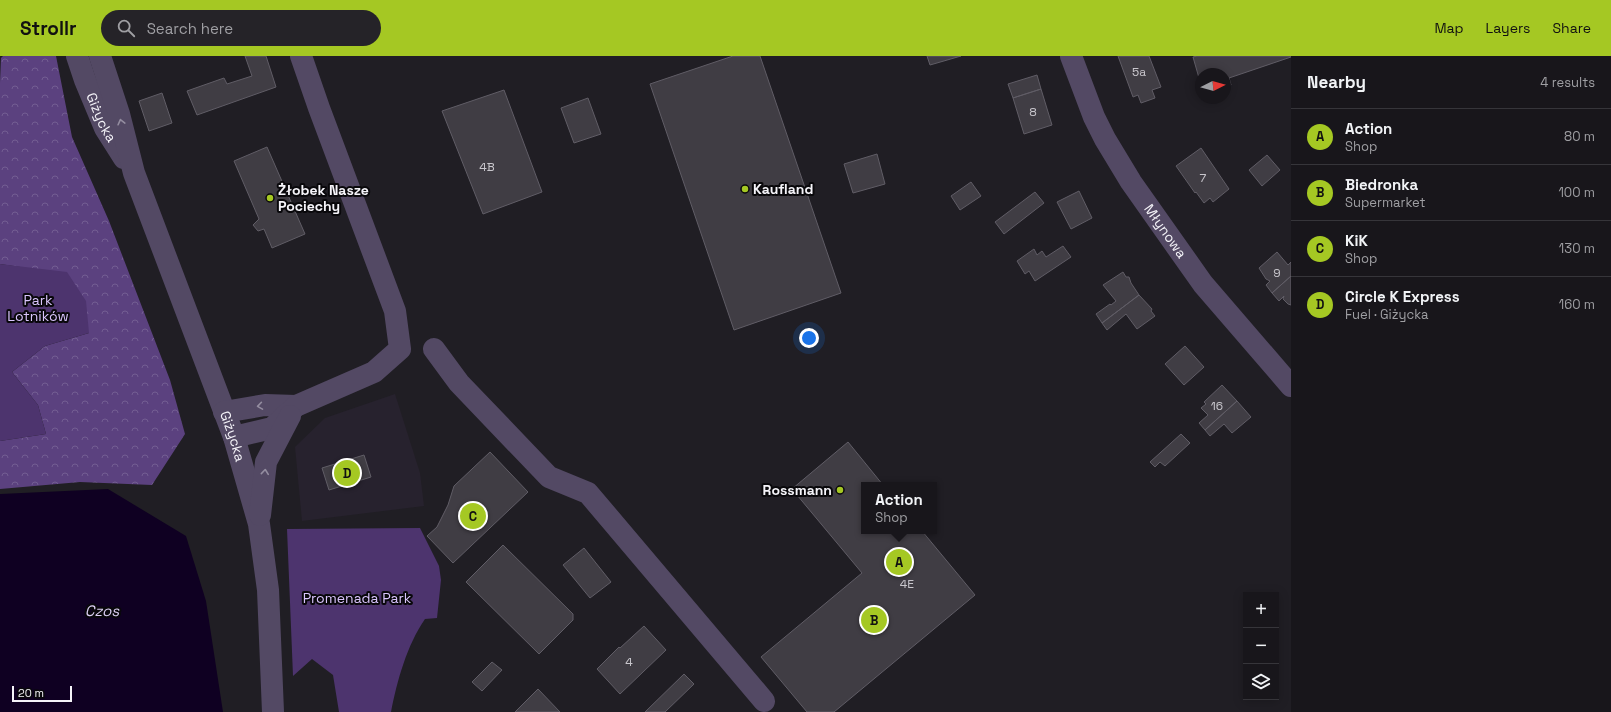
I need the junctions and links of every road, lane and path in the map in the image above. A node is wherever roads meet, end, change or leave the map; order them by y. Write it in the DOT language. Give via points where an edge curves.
graph roads {
  1 [pos="78,56"];
  2 [pos="100,56"];
  3 [pos="301,56"];
  4 [pos="1071,56"];
  5 [pos="134,173"];
  6 [pos="434,349"];
  7 [pos="1291,386"];
  8 [pos="296,406"];
  9 [pos="224,412"];
  10 [pos="234,437"];
  11 [pos="259,524"];
  12 [pos="764,701"];
  13 [pos="273,712"];
  1 -- 5 [label="street, Giżycka" via="105,128"];
  5 -- 2 [label="street, Giżycka, one-way" via="119,114"];
  3 -- 8 [label="street" via="395,311 400,349 374,372"];
  4 -- 7 [label="street, Młynowa" via="1094,117 1131,182 1203,284"];
  5 -- 9 [label="street, Giżycka"];
  6 -- 12 [label="street" via="459,383 549,476 588,492"];
  8 -- 9 [label="street, one-way" via="265,405"];
  8 -- 10 [label="street" via="272,428"];
  11 -- 8 [label="street, one-way" via="266,462"];
  9 -- 10 [label="street, Giżycka"];
  10 -- 11 [label="street, Giżycka"];
  11 -- 13 [label="street, Giżycka" via="268,590"];
}
